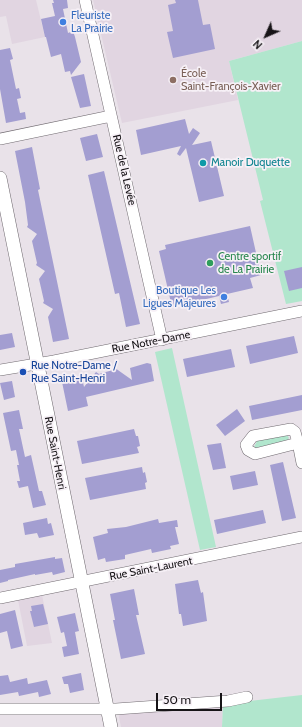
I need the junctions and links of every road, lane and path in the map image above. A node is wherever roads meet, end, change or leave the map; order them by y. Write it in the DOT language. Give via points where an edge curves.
graph roads {
  1 [pos="85,0"];
  2 [pos="111,116"];
  3 [pos="0,139"];
  4 [pos="0,178"];
  5 [pos="302,311"];
  6 [pos="162,340"];
  7 [pos="38,363"];
  8 [pos="0,370"];
  9 [pos="298,443"];
  10 [pos="302,463"];
  11 [pos="302,536"];
  12 [pos="81,582"];
  13 [pos="0,598"];
  14 [pos="247,697"];
  15 [pos="0,709"];
  16 [pos="107,709"];
  17 [pos="111,727"];
  1 -- 2 [label="street, Rue de la Levée"];
  2 -- 3 [label="street"];
  2 -- 6 [label="street, Rue de la Levée"];
  4 -- 7 [label="street, Rue Saint-Henri"];
  5 -- 6 [label="street, Rue Notre-Dame"];
  6 -- 7 [label="street, Rue Notre-Dame"];
  7 -- 8 [label="street, Rue Notre-Dame"];
  7 -- 12 [label="street, Rue Saint-Henri"];
  9 -- 10 [label="street"];
  11 -- 12 [label="street, Rue Saint-Laurent"];
  12 -- 13 [label="street, Rue Saint-Laurent"];
  12 -- 16 [label="street, Rue Saint-Henri"];
  14 -- 16 [label="street" via="195,704"];
  15 -- 16 [label="street"];
  16 -- 17 [label="street, Rue Saint-Henri"];
}
